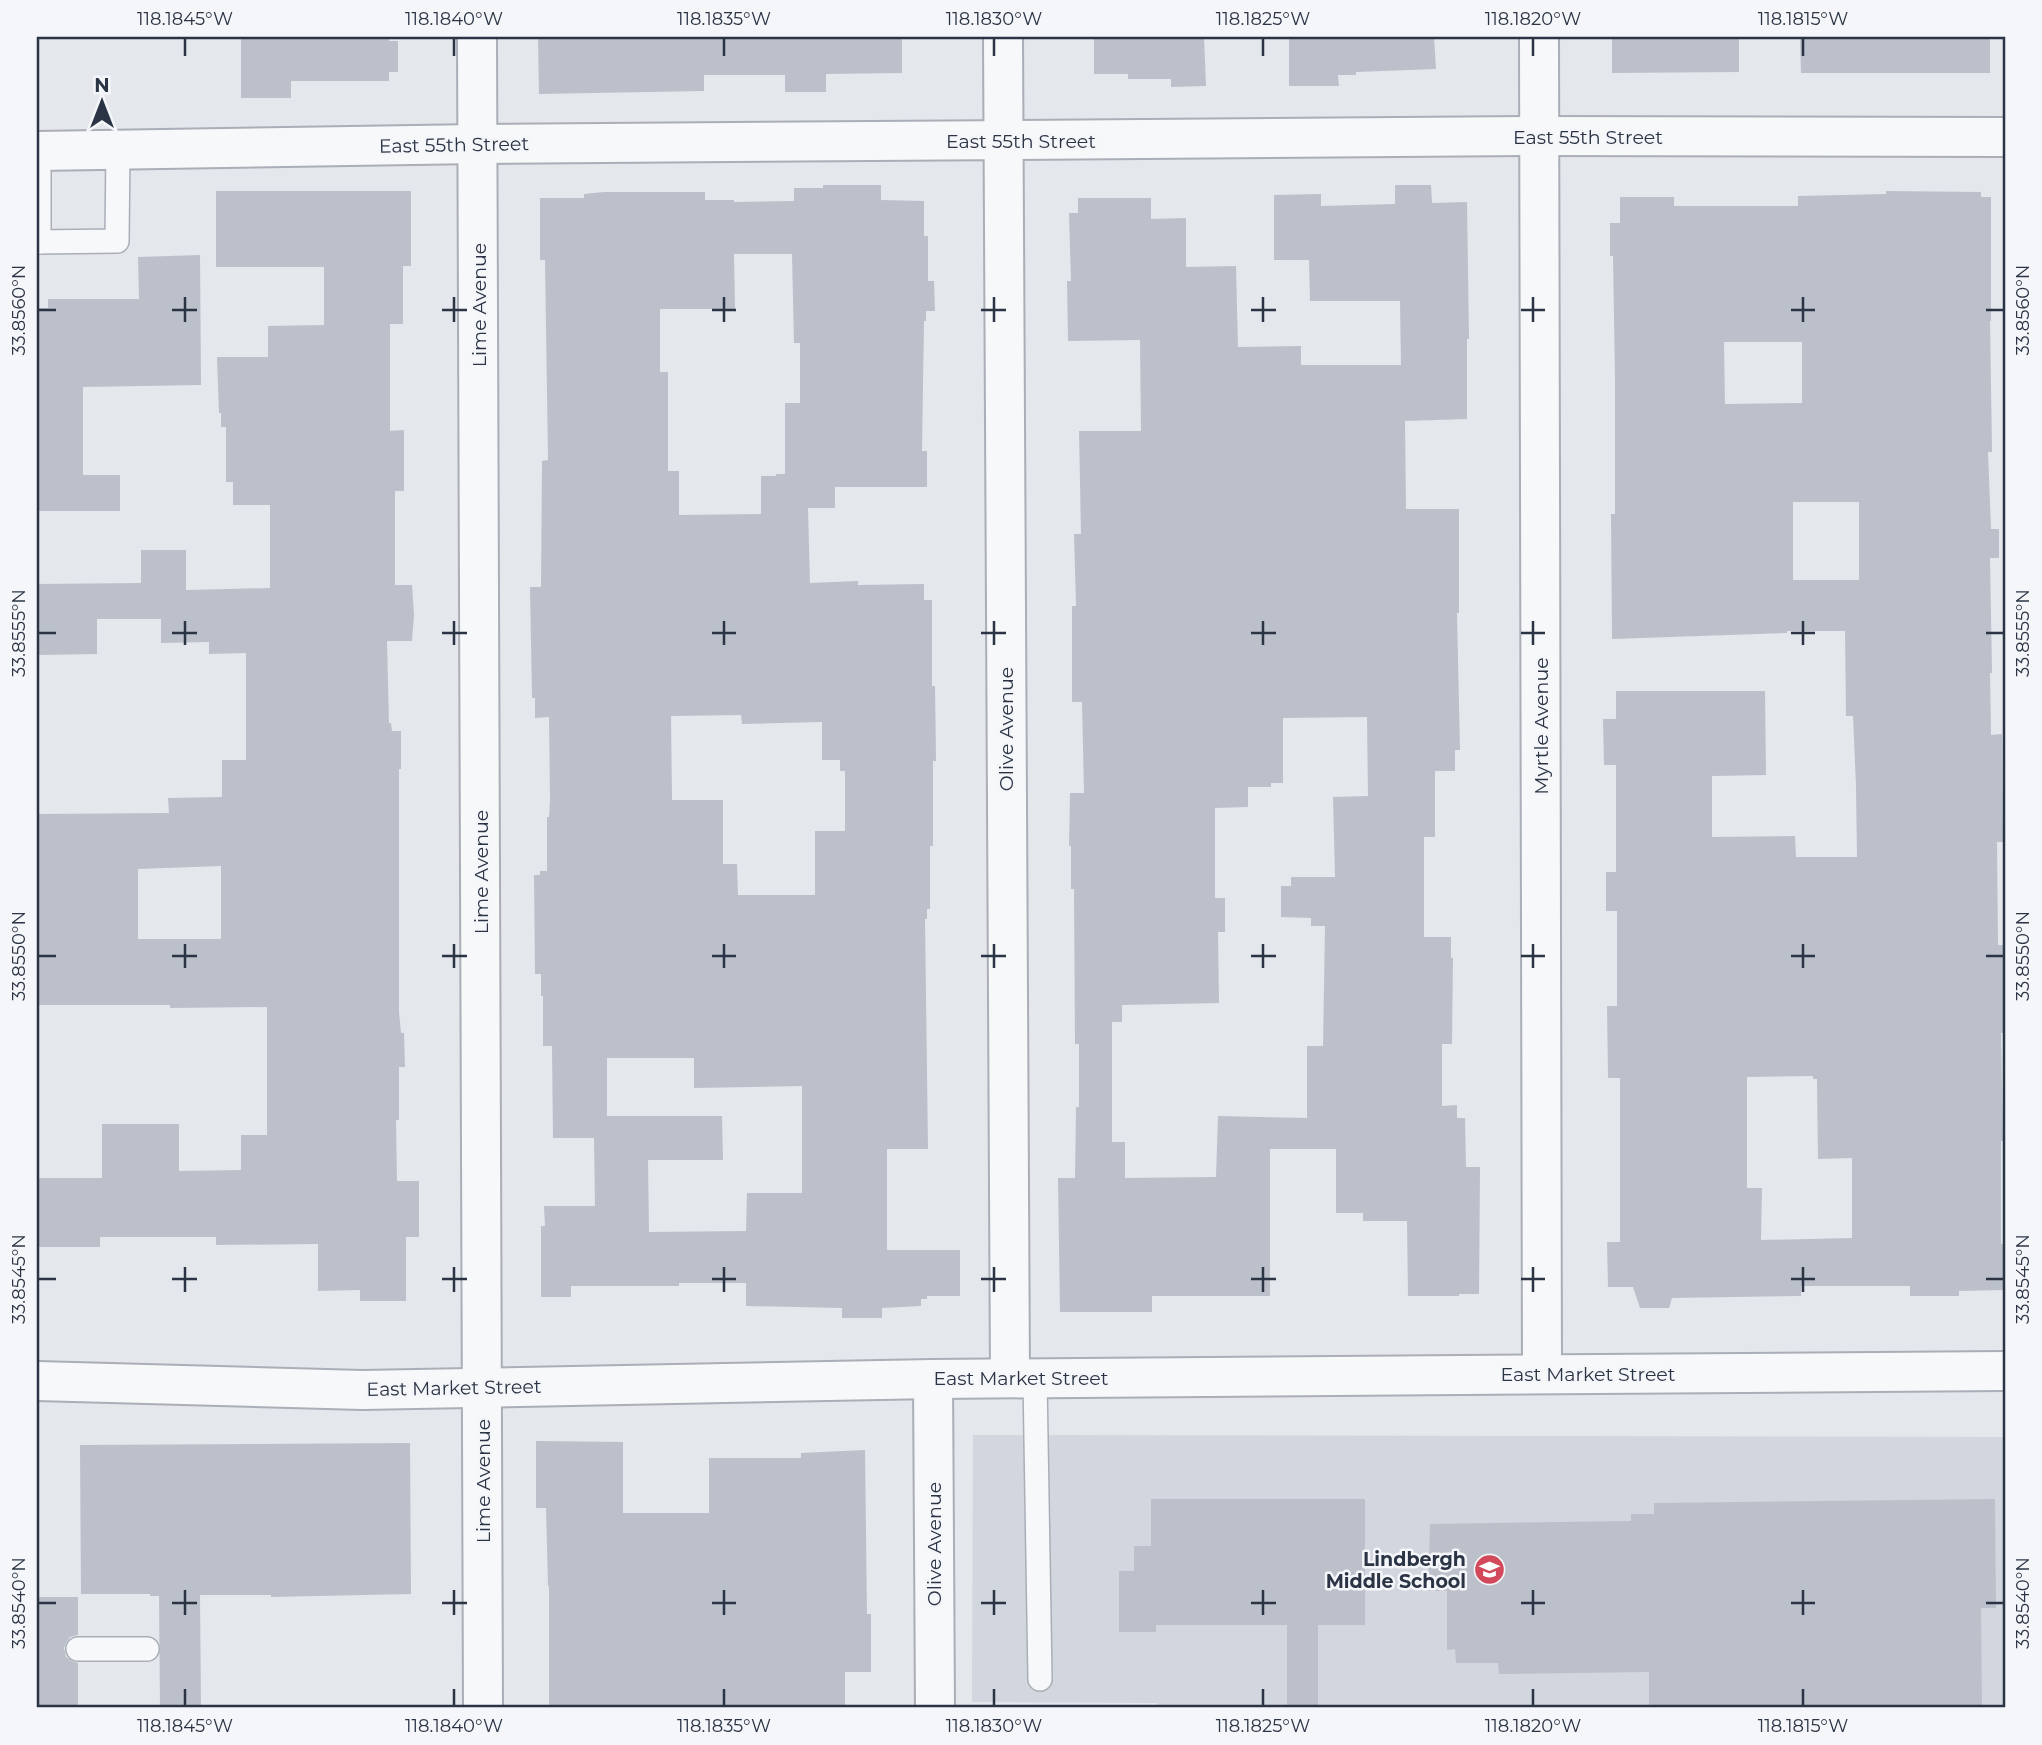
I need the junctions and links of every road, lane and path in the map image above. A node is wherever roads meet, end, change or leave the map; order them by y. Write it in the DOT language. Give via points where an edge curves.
graph roads {
  1 [pos="477,37"];
  2 [pos="1003,37"];
  3 [pos="1539,37"];
  4 [pos="1540,136"];
  5 [pos="2005,137"];
  6 [pos="1003,141"];
  7 [pos="478,144"];
  8 [pos="118,149"];
  9 [pos="38,150"];
  10 [pos="38,242"];
  11 [pos="2005,1371"];
  12 [pos="1542,1373"];
  13 [pos="1022,1378"];
  14 [pos="933,1379"];
  15 [pos="37,1381"];
  16 [pos="482,1387"];
  17 [pos="147,1648"];
  18 [pos="78,1649"];
  19 [pos="1040,1679"];
  20 [pos="483,1708"];
  21 [pos="935,1708"];
  1 -- 7 [label="street, Lime Avenue"];
  2 -- 6 [label="street, Olive Avenue"];
  3 -- 4 [label="street, Myrtle Avenue"];
  4 -- 5 [label="street, East 55th Street"];
  4 -- 6 [label="street, East 55th Street"];
  4 -- 12 [label="street, Myrtle Avenue"];
  6 -- 7 [label="street, East 55th Street"];
  6 -- 13 [label="street, Olive Avenue"];
  7 -- 8 [label="street, East 55th Street"];
  7 -- 16 [label="street, Lime Avenue"];
  8 -- 9 [label="street, East 55th Street"];
  8 -- 10 [label="lane" via="117,241"];
  9 -- 10 [label="lane"];
  11 -- 12 [label="street, East Market Street"];
  12 -- 13 [label="street, East Market Street"];
  13 -- 14 [label="street, East Market Street"];
  13 -- 19 [label="lane"];
  14 -- 16 [label="street, East Market Street"];
  14 -- 21 [label="street, Olive Avenue"];
  15 -- 16 [label="street, East Market Street" via="362,1390"];
  16 -- 20 [label="street, Lime Avenue"];
  17 -- 18 [label="lane"];
}
